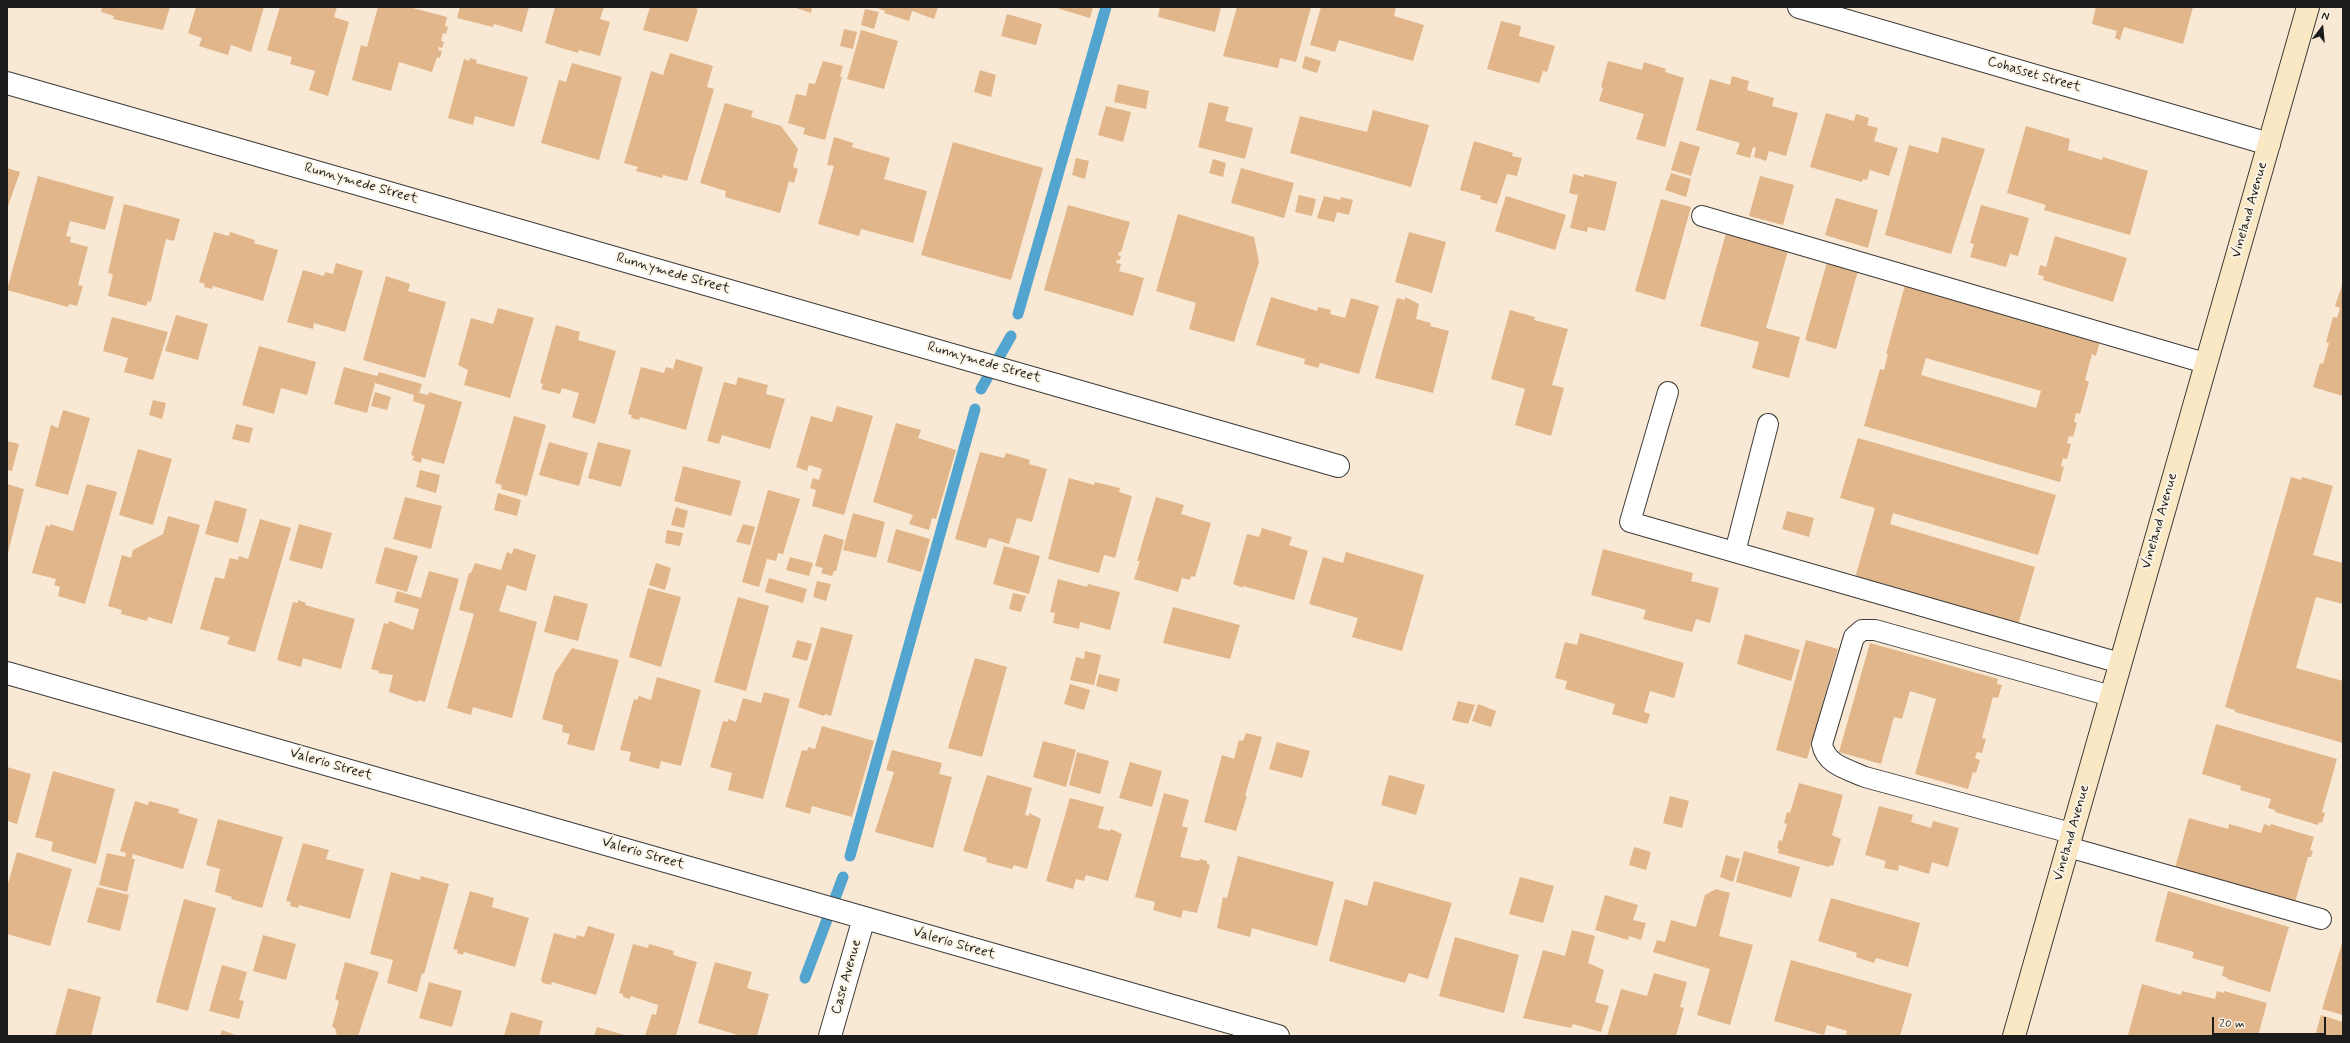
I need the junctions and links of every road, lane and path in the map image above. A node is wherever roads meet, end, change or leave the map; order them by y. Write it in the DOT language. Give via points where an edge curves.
graph roads {
  1 [pos="1799,7"];
  2 [pos="2308,7"];
  3 [pos="7,83"];
  4 [pos="2269,144"];
  5 [pos="1702,216"];
  6 [pos="2205,363"];
  7 [pos="1668,392"];
  8 [pos="1768,424"];
  9 [pos="1338,466"];
  10 [pos="1734,552"];
  11 [pos="2120,663"];
  12 [pos="7,673"];
  13 [pos="2111,696"];
  14 [pos="2070,840"];
  15 [pos="864,918"];
  16 [pos="2322,919"];
  17 [pos="830,1036"];
  18 [pos="1278,1036"];
  19 [pos="2014,1036"];
  1 -- 4 [label="street, Cohasset Street"];
  2 -- 4 [label="main road, Vineland Avenue"];
  3 -- 9 [label="street, Runnymede Street"];
  4 -- 6 [label="main road, Vineland Avenue"];
  5 -- 6 [label="lane"];
  6 -- 11 [label="main road, Vineland Avenue"];
  7 -- 10 [label="lane" via="1630,522"];
  8 -- 10 [label="lane"];
  10 -- 11 [label="lane"];
  11 -- 13 [label="main road, Vineland Avenue"];
  12 -- 15 [label="street, Valerio Street"];
  13 -- 14 [label="main road, Vineland Avenue"];
  13 -- 14 [label="lane" via="1875,630 1862,630 1854,637 1822,744 1824,755 1834,763 1865,777"];
  14 -- 16 [label="lane"];
  14 -- 19 [label="main road, Vineland Avenue"];
  15 -- 17 [label="street, Case Avenue"];
  15 -- 18 [label="street, Valerio Street"];
}
